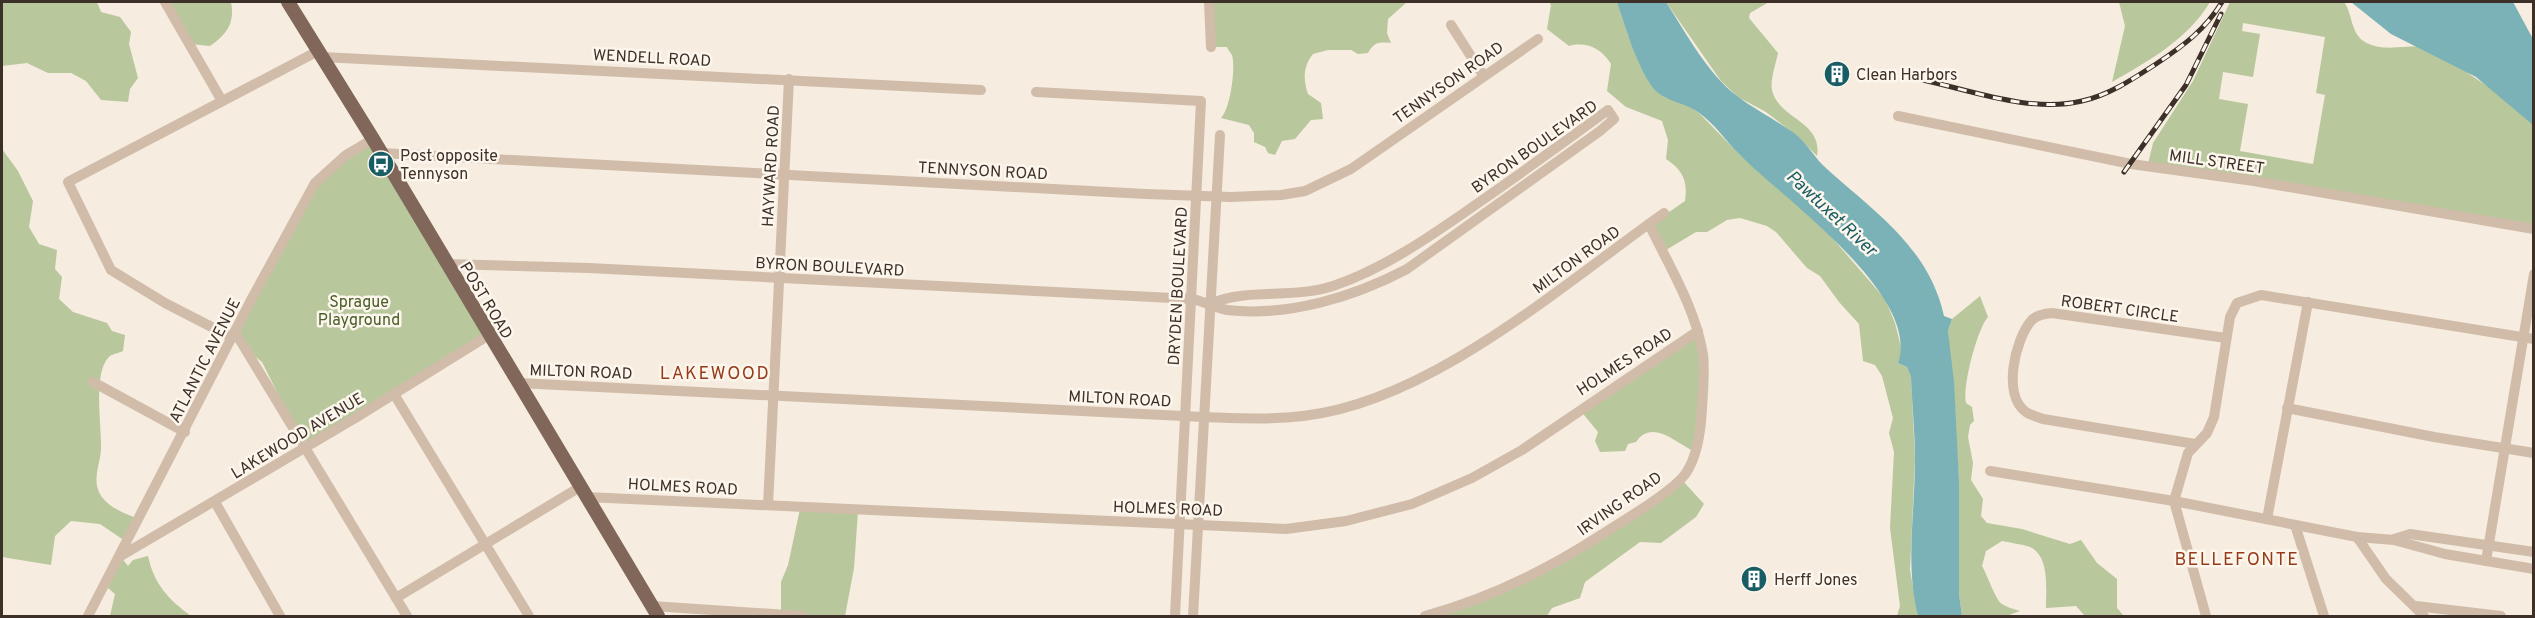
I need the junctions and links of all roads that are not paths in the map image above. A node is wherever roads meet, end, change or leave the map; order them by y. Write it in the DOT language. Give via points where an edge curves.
graph roads {
  1 [pos="165,2"];
  2 [pos="288,2"];
  3 [pos="1209,2"];
  4 [pos="1451,25"];
  5 [pos="1538,39"];
  6 [pos="1211,47"];
  7 [pos="320,54"];
  8 [pos="1483,75"];
  9 [pos="789,79"];
  10 [pos="981,90"];
  11 [pos="1036,92"];
  12 [pos="222,100"];
  13 [pos="1898,116"];
  14 [pos="1220,135"];
  15 [pos="373,139"];
  16 [pos="381,153"];
  17 [pos="783,173"];
  18 [pos="1197,195"];
  19 [pos="1216,196"];
  20 [pos="1664,213"];
  21 [pos="1458,217"];
  22 [pos="1649,224"];
  23 [pos="1465,227"];
  24 [pos="2534,229"];
  25 [pos="446,264"];
  26 [pos="1367,271"];
  27 [pos="2534,274"];
  28 [pos="780,278"];
  29 [pos="1373,285"];
  30 [pos="1192,299"];
  31 [pos="2308,302"];
  32 [pos="1212,303"];
  33 [pos="1698,331"];
  34 [pos="234,335"];
  35 [pos="489,335"];
  36 [pos="2226,338"];
  37 [pos="2528,338"];
  38 [pos="93,382"];
  39 [pos="518,383"];
  40 [pos="393,394"];
  41 [pos="775,394"];
  42 [pos="2287,408"];
  43 [pos="1185,417"];
  44 [pos="1203,417"];
  45 [pos="185,432"];
  46 [pos="2195,444"];
  47 [pos="304,448"];
  48 [pos="2506,449"];
  49 [pos="2534,453"];
  50 [pos="1990,471"];
  51 [pos="583,492"];
  52 [pos="2174,501"];
  53 [pos="215,502"];
  54 [pos="768,505"];
  55 [pos="2267,519"];
  56 [pos="1179,524"];
  57 [pos="1198,524"];
  58 [pos="2295,525"];
  59 [pos="2357,537"];
  60 [pos="2394,540"];
  61 [pos="486,545"];
  62 [pos="2489,545"];
  63 [pos="2534,552"];
  64 [pos="119,557"];
  65 [pos="2486,561"];
  66 [pos="2534,569"];
  67 [pos="396,598"];
  68 [pos="2416,606"];
  69 [pos="655,611"];
  70 [pos="88,616"];
  71 [pos="280,616"];
  72 [pos="407,616"];
  73 [pos="529,616"];
  74 [pos="803,616"];
  75 [pos="1175,616"];
  76 [pos="1193,616"];
  77 [pos="1425,616"];
  78 [pos="2206,616"];
  79 [pos="2324,616"];
  80 [pos="2424,616"];
  81 [pos="2501,616"];
  1 -- 12 [label="street"];
  2 -- 7 [label="main road, POST ROAD"];
  3 -- 6 [label="street"];
  4 -- 8 [label="street"];
  5 -- 8 [label="street, TENNYSON ROAD"];
  7 -- 9 [label="street, WENDELL ROAD"];
  7 -- 12 [label="street"];
  7 -- 15 [label="main road, POST ROAD"];
  8 -- 19 [label="street, TENNYSON ROAD" via="1351,168 1305,191"];
  9 -- 10 [label="street, WENDELL ROAD"];
  9 -- 17 [label="street, HAYWARD ROAD"];
  11 -- 18 [label="street, DRYDEN BOULEVARD" via="1201,101"];
  12 -- 34 [label="street" via="68,182 111,270 165,303"];
  13 -- 24 [label="street, MILL STREET" via="2126,163"];
  14 -- 19 [label="street, DRYDEN BOULEVARD"];
  15 -- 16 [label="main road, POST ROAD"];
  15 -- 34 [label="street, ATLANTIC AVENUE" via="346,155 315,183"];
  16 -- 17 [label="street, TENNYSON ROAD"];
  16 -- 25 [label="main road, POST ROAD"];
  17 -- 18 [label="street, TENNYSON ROAD"];
  17 -- 28 [label="street, HAYWARD ROAD"];
  18 -- 19 [label="street, TENNYSON ROAD"];
  18 -- 30 [label="street, DRYDEN BOULEVARD"];
  19 -- 32 [label="street, DRYDEN BOULEVARD"];
  20 -- 22 [label="street, MILTON ROAD"];
  21 -- 23 [label="street"];
  21 -- 23 [label="street, BYRON BOULEVARD" via="1608,110 1613,114 1614,119 1600,131"];
  21 -- 26 [label="street, BYRON BOULEVARD" via="1402,254"];
  22 -- 33 [label="street, IRVING ROAD"];
  22 -- 44 [label="street, MILTON ROAD" via="1576,279 1432,374 1344,408 1304,416"];
  23 -- 29 [label="street, BYRON BOULEVARD" via="1407,269"];
  25 -- 28 [label="street, BYRON BOULEVARD"];
  25 -- 35 [label="main road, POST ROAD"];
  26 -- 29 [label="street"];
  26 -- 32 [label="street, BYRON BOULEVARD" via="1332,286 1293,295 1225,298"];
  27 -- 37 [label="street"];
  28 -- 30 [label="street, BYRON BOULEVARD"];
  28 -- 41 [label="street, HAYWARD ROAD"];
  29 -- 32 [label="street, BYRON BOULEVARD" via="1316,304 1224,310"];
  30 -- 32 [label="street, BYRON BOULEVARD"];
  30 -- 43 [label="street, DRYDEN BOULEVARD"];
  31 -- 36 [label="street" via="2261,295 2247,298 2237,303"];
  31 -- 37 [label="street"];
  31 -- 42 [label="street"];
  32 -- 44 [label="street, DRYDEN BOULEVARD"];
  33 -- 57 [label="street, HOLMES ROAD" via="1522,450 1472,478 1412,504 1346,521 1286,529"];
  33 -- 77 [label="street, IRVING ROAD" via="1703,356 1701,421 1696,452 1685,475 1582,547 1522,580 1453,609"];
  34 -- 45 [label="street, ATLANTIC AVENUE"];
  34 -- 47 [label="street"];
  35 -- 39 [label="main road, POST ROAD"];
  35 -- 40 [label="street, LAKEWOOD AVENUE"];
  36 -- 46 [label="street" via="2214,417 2207,433"];
  36 -- 46 [label="street, ROBERT CIRCLE" via="2052,313 2031,321 2018,345 2012,375 2017,402 2026,412 2043,419"];
  37 -- 48 [label="street"];
  38 -- 45 [label="street"];
  39 -- 41 [label="street, MILTON ROAD"];
  39 -- 51 [label="main road, POST ROAD"];
  40 -- 47 [label="street, LAKEWOOD AVENUE"];
  40 -- 61 [label="street"];
  41 -- 43 [label="street, MILTON ROAD"];
  41 -- 54 [label="street, HAYWARD ROAD"];
  42 -- 48 [label="street"];
  42 -- 55 [label="street"];
  43 -- 44 [label="street, MILTON ROAD"];
  43 -- 56 [label="street, DRYDEN BOULEVARD"];
  44 -- 57 [label="street, DRYDEN BOULEVARD"];
  45 -- 64 [label="street, ATLANTIC AVENUE"];
  46 -- 52 [label="street" via="2188,453"];
  47 -- 53 [label="street, LAKEWOOD AVENUE"];
  47 -- 67 [label="street"];
  48 -- 49 [label="street"];
  48 -- 62 [label="street"];
  50 -- 52 [label="street"];
  51 -- 54 [label="street, HOLMES ROAD"];
  51 -- 61 [label="street"];
  51 -- 69 [label="main road, POST ROAD"];
  52 -- 55 [label="street"];
  52 -- 78 [label="street"];
  53 -- 64 [label="street, LAKEWOOD AVENUE"];
  53 -- 71 [label="street"];
  54 -- 56 [label="street, HOLMES ROAD"];
  55 -- 58 [label="street"];
  56 -- 57 [label="street, HOLMES ROAD"];
  56 -- 75 [label="street, DRYDEN BOULEVARD"];
  57 -- 76 [label="street, DRYDEN BOULEVARD"];
  58 -- 59 [label="street"];
  58 -- 79 [label="street"];
  59 -- 60 [label="street"];
  59 -- 68 [label="street" via="2385,579"];
  60 -- 62 [label="street" via="2410,534"];
  60 -- 65 [label="street"];
  61 -- 67 [label="street"];
  61 -- 73 [label="street"];
  62 -- 63 [label="street"];
  62 -- 65 [label="street"];
  64 -- 70 [label="street, ATLANTIC AVENUE"];
  65 -- 66 [label="street"];
  67 -- 72 [label="street"];
  68 -- 80 [label="street"];
  68 -- 81 [label="street"];
  69 -- 74 [label="street"];
}
